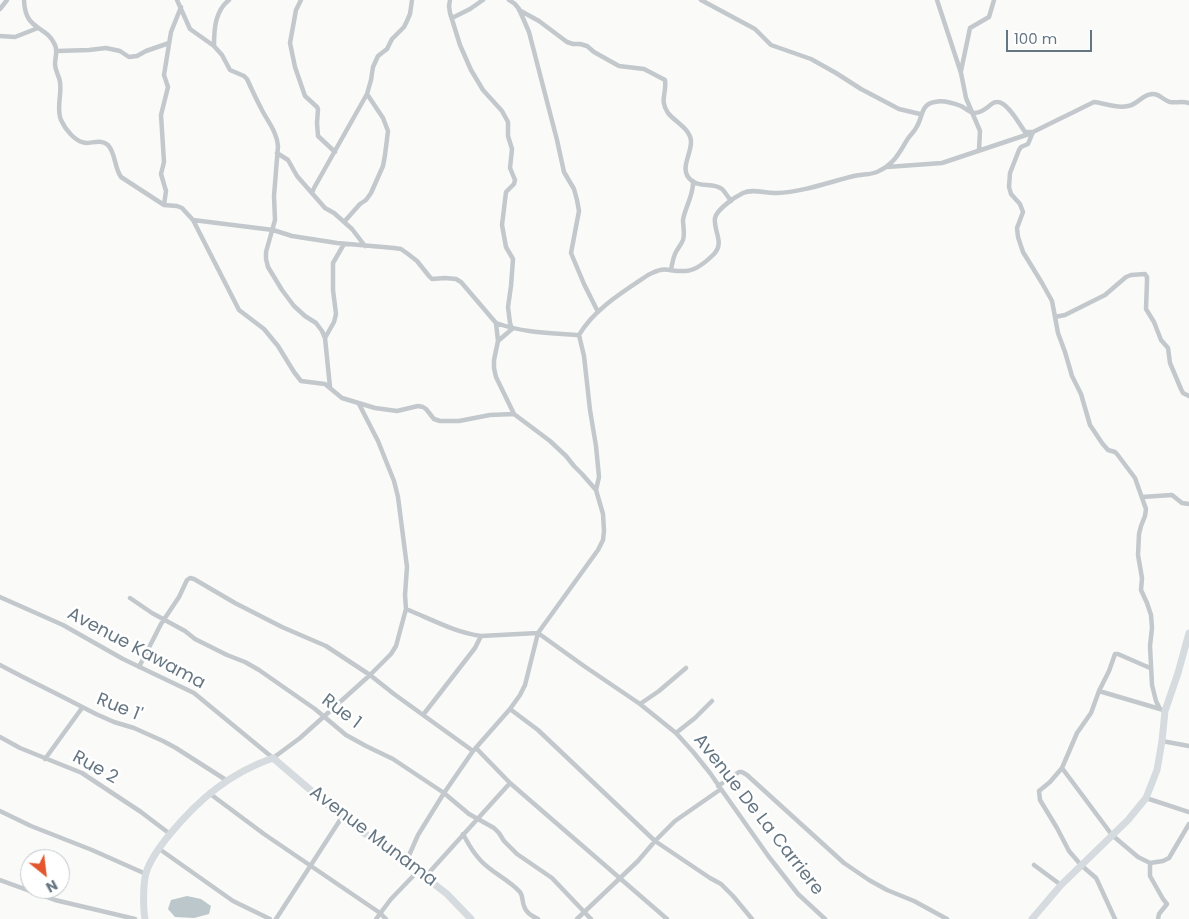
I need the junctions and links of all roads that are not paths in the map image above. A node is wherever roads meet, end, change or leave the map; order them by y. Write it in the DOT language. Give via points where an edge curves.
graph roads {
  1 [pos="6,0"];
  2 [pos="24,0"];
  3 [pos="177,0"];
  4 [pos="229,0"];
  5 [pos="301,0"];
  6 [pos="412,0"];
  7 [pos="450,0"];
  8 [pos="484,0"];
  9 [pos="509,0"];
  10 [pos="701,0"];
  11 [pos="937,0"];
  12 [pos="994,0"];
  13 [pos="181,7"];
  14 [pos="0,8"];
  15 [pos="519,9"];
  16 [pos="452,18"];
  17 [pos="38,28"];
  18 [pos="0,36"];
  19 [pos="169,43"];
  20 [pos="214,46"];
  21 [pos="57,51"];
  22 [pos="961,73"];
  23 [pos="367,94"];
  24 [pos="1189,103"];
  25 [pos="972,113"];
  26 [pos="920,114"];
  27 [pos="1033,132"];
  28 [pos="980,150"];
  29 [pos="335,152"];
  30 [pos="278,153"];
  31 [pos="886,167"];
  32 [pos="693,182"];
  33 [pos="312,193"];
  34 [pos="731,201"];
  35 [pos="164,205"];
  36 [pos="193,220"];
  37 [pos="344,222"];
  38 [pos="273,230"];
  39 [pos="344,244"];
  40 [pos="365,246"];
  41 [pos="671,270"];
  42 [pos="598,312"];
  43 [pos="1055,317"];
  44 [pos="496,323"];
  45 [pos="512,329"];
  46 [pos="579,335"];
  47 [pos="325,338"];
  48 [pos="498,341"];
  49 [pos="330,387"];
  50 [pos="1189,396"];
  51 [pos="359,404"];
  52 [pos="514,414"];
  53 [pos="596,490"];
  54 [pos="1142,497"];
  55 [pos="1189,504"];
  56 [pos="0,597"];
  57 [pos="130,598"];
  58 [pos="406,609"];
  59 [pos="164,620"];
  60 [pos="538,633"];
  61 [pos="1189,633"];
  62 [pos="481,636"];
  63 [pos="0,665"];
  64 [pos="139,667"];
  65 [pos="686,668"];
  66 [pos="1150,668"];
  67 [pos="370,675"];
  68 [pos="1099,691"];
  69 [pos="712,702"];
  70 [pos="640,704"];
  71 [pos="82,708"];
  72 [pos="510,709"];
  73 [pos="1162,710"];
  74 [pos="423,715"];
  75 [pos="324,717"];
  76 [pos="676,733"];
  77 [pos="0,738"];
  78 [pos="1162,740"];
  79 [pos="1189,746"];
  80 [pos="475,749"];
  81 [pos="273,758"];
  82 [pos="45,759"];
  83 [pos="1062,768"];
  84 [pos="226,780"];
  85 [pos="510,783"];
  86 [pos="720,788"];
  87 [pos="209,793"];
  88 [pos="444,793"];
  89 [pos="1146,798"];
  90 [pos="0,811"];
  91 [pos="1189,812"];
  92 [pos="342,817"];
  93 [pos="477,819"];
  94 [pos="1189,824"];
  95 [pos="170,834"];
  96 [pos="463,834"];
  97 [pos="1112,835"];
  98 [pos="655,841"];
  99 [pos="158,848"];
  100 [pos="407,860"];
  101 [pos="1150,863"];
  102 [pos="311,865"];
  103 [pos="1034,865"];
  104 [pos="1081,865"];
  105 [pos="418,871"];
  106 [pos="146,874"];
  107 [pos="425,877"];
  108 [pos="620,878"];
  109 [pos="0,880"];
  110 [pos="1061,885"];
  111 [pos="380,913"];
  112 [pos="585,913"];
  113 [pos="466,917"];
  114 [pos="135,919"];
  115 [pos="145,919"];
  116 [pos="270,919"];
  117 [pos="276,919"];
  118 [pos="376,919"];
  119 [pos="386,919"];
  120 [pos="538,919"];
  121 [pos="578,919"];
  122 [pos="591,919"];
  123 [pos="667,919"];
  124 [pos="752,919"];
  125 [pos="825,919"];
  126 [pos="946,919"];
  127 [pos="1033,919"];
  128 [pos="1115,919"];
  129 [pos="1158,919"];
  1 -- 14 [label="street"];
  2 -- 17 [label="street" via="30,22"];
  3 -- 13 [label="street"];
  4 -- 20 [label="street" via="219,12"];
  5 -- 29 [label="street" via="290,43 295,67 305,96 317,106 318,136"];
  6 -- 23 [label="street" via="404,27 375,61"];
  7 -- 16 [label="street"];
  8 -- 16 [label="street"];
  9 -- 15 [label="street"];
  10 -- 26 [label="street" via="755,29 771,45 811,59 899,109"];
  11 -- 22 [label="street"];
  12 -- 22 [label="street" via="989,17 970,28"];
  13 -- 19 [label="street"];
  13 -- 20 [label="street" via="190,29"];
  15 -- 32 [label="street" via="567,42 587,46 619,66 644,69 665,80 664,106 690,137 685,164 686,174"];
  15 -- 42 [label="street" via="533,44 564,172 577,200 579,211 572,253"];
  16 -- 45 [label="street" via="471,70 508,122 512,149 510,168 515,180 506,192 502,225 506,247 513,259 508,307"];
  17 -- 18 [label="street" via="15,37"];
  17 -- 21 [label="street" via="49,36"];
  19 -- 21 [label="street" via="129,57 106,48"];
  19 -- 35 [label="street" via="164,75 168,87 161,115"];
  20 -- 30 [label="street" via="230,70 247,79 275,132"];
  21 -- 35 [label="street" via="55,63 60,83 62,122 79,141 99,141 109,146 120,177"];
  22 -- 25 [label="street"];
  23 -- 29 [label="street"];
  23 -- 37 [label="street" via="388,131 385,155 371,193"];
  24 -- 27 [label="street" via="1171,102 1152,93 1127,107 1094,102"];
  25 -- 26 [label="street" via="943,101 927,104"];
  25 -- 27 [label="street" via="1001,102 1025,132"];
  25 -- 28 [label="street" via="980,132"];
  26 -- 31 [label="street" via="917,127 900,154"];
  27 -- 28 [label="street"];
  27 -- 43 [label="street" via="1014,161 1009,187 1010,194 1023,212 1017,228 1023,252 1052,301"];
  28 -- 31 [label="street" via="942,163"];
  29 -- 33 [label="street"];
  30 -- 33 [label="street" via="288,160"];
  30 -- 38 [label="street"];
  31 -- 34 [label="street" via="874,173 799,190 772,194 744,193"];
  32 -- 34 [label="street" via="721,188"];
  32 -- 41 [label="street" via="684,213 684,237"];
  33 -- 37 [label="street"];
  34 -- 41 [label="street" via="716,217 719,243 714,254 692,270"];
  35 -- 36 [label="street" via="177,206"];
  36 -- 38 [label="street"];
  36 -- 49 [label="street" via="239,310 264,329 302,381"];
  37 -- 40 [label="street"];
  38 -- 39 [label="street"];
  38 -- 47 [label="street" via="266,252 268,267 294,306 316,323"];
  39 -- 40 [label="street"];
  39 -- 47 [label="street" via="333,263 336,314"];
  40 -- 44 [label="street" via="402,249 432,279 456,279 466,286"];
  41 -- 42 [label="street" via="658,270 648,275"];
  42 -- 46 [label="street"];
  43 -- 50 [label="street" via="1105,295 1126,277 1145,274 1148,281 1147,312 1168,348 1170,362 1183,393"];
  43 -- 54 [label="street" via="1090,424 1108,450 1116,453 1135,478"];
  44 -- 45 [label="street"];
  44 -- 48 [label="street"];
  45 -- 46 [label="street"];
  45 -- 48 [label="street"];
  46 -- 53 [label="street" via="596,446 599,477"];
  47 -- 49 [label="street"];
  48 -- 52 [label="street" via="494,368"];
  49 -- 51 [label="street" via="342,398"];
  51 -- 52 [label="street" via="397,411 423,407 440,421"];
  51 -- 58 [label="street" via="378,441 398,497 407,567"];
  52 -- 53 [label="street" via="550,441"];
  53 -- 60 [label="street" via="603,514 603,540"];
  54 -- 55 [label="street" via="1172,495"];
  54 -- 66 [label="street" via="1146,512 1139,534 1138,555 1142,590 1151,615"];
  56 -- 64 [label="street, Avenue Kawama" via="63,625"];
  57 -- 59 [label="street, Rue 1"];
  58 -- 62 [label="street"];
  58 -- 67 [label="street" via="396,646"];
  59 -- 64 [label="street"];
  59 -- 67 [label="street" via="186,580 194,578 234,603 326,646"];
  59 -- 75 [label="street, Rue 1" via="259,670"];
  60 -- 62 [label="street"];
  60 -- 70 [label="street, Avenue De La Carriere"];
  60 -- 72 [label="street" via="525,685"];
  61 -- 73 [label="street" via="1178,672"];
  62 -- 74 [label="street"];
  63 -- 71 [label="street, Rue 1'"];
  64 -- 81 [label="street, Avenue Kawama" via="194,692"];
  65 -- 70 [label="street"];
  66 -- 68 [label="street" via="1116,653"];
  66 -- 73 [label="street" via="1154,695"];
  67 -- 74 [label="street"];
  67 -- 75 [label="street"];
  68 -- 73 [label="street"];
  68 -- 83 [label="street" via="1092,714 1077,733"];
  69 -- 76 [label="street"];
  70 -- 76 [label="street, Avenue De La Carriere"];
  71 -- 82 [label="street"];
  71 -- 84 [label="street, Rue 1'" via="163,741"];
  72 -- 80 [label="street"];
  72 -- 98 [label="street" via="538,730"];
  73 -- 78 [label="street"];
  74 -- 80 [label="street"];
  75 -- 81 [label="street"];
  75 -- 88 [label="street, Rue 1" via="346,734 393,759"];
  76 -- 86 [label="street, Avenue De La Carriere"];
  77 -- 82 [label="street, Rue 2"];
  78 -- 79 [label="street"];
  78 -- 89 [label="street"];
  80 -- 85 [label="street"];
  80 -- 88 [label="street"];
  81 -- 84 [label="street"];
  81 -- 92 [label="street, Avenue Munama"];
  82 -- 95 [label="street, Rue 2" via="82,773"];
  83 -- 97 [label="street"];
  83 -- 104 [label="street" via="1038,793 1069,852"];
  84 -- 87 [label="street"];
  85 -- 93 [label="street"];
  85 -- 108 [label="street"];
  86 -- 98 [label="street" via="675,821"];
  86 -- 125 [label="street, Avenue De La Carriere" via="798,894"];
  86 -- 126 [label="street" via="742,772 844,863 887,890"];
  87 -- 95 [label="street"];
  87 -- 102 [label="street"];
  88 -- 93 [label="street, Rue 1"];
  88 -- 100 [label="street"];
  89 -- 91 [label="street"];
  89 -- 97 [label="street"];
  90 -- 106 [label="street"];
  92 -- 100 [label="street, Avenue Munama"];
  92 -- 102 [label="street"];
  93 -- 96 [label="street"];
  93 -- 112 [label="street, Rue 1" via="497,830 516,854 552,878"];
  94 -- 101 [label="street" via="1169,858"];
  95 -- 99 [label="street"];
  96 -- 107 [label="street"];
  96 -- 120 [label="street" via="479,860 522,894 526,911"];
  97 -- 101 [label="street"];
  97 -- 104 [label="street"];
  98 -- 108 [label="street"];
  98 -- 124 [label="street" via="720,884"];
  99 -- 106 [label="street"];
  99 -- 116 [label="street" via="233,901"];
  100 -- 105 [label="street, Avenue Munama"];
  101 -- 129 [label="street" via="1150,876 1167,904"];
  102 -- 111 [label="street"];
  102 -- 117 [label="street"];
  103 -- 110 [label="street"];
  104 -- 110 [label="street"];
  104 -- 128 [label="street" via="1096,878"];
  105 -- 107 [label="street, Avenue Munama"];
  105 -- 111 [label="street"];
  106 -- 115 [label="street"];
  107 -- 113 [label="street, Avenue Munama"];
  108 -- 112 [label="street"];
  108 -- 123 [label="street"];
  109 -- 114 [label="street" via="55,900"];
  110 -- 127 [label="street"];
  111 -- 118 [label="street"];
  111 -- 119 [label="street"];
  112 -- 121 [label="street"];
  112 -- 122 [label="street, Rue 1"];
}
